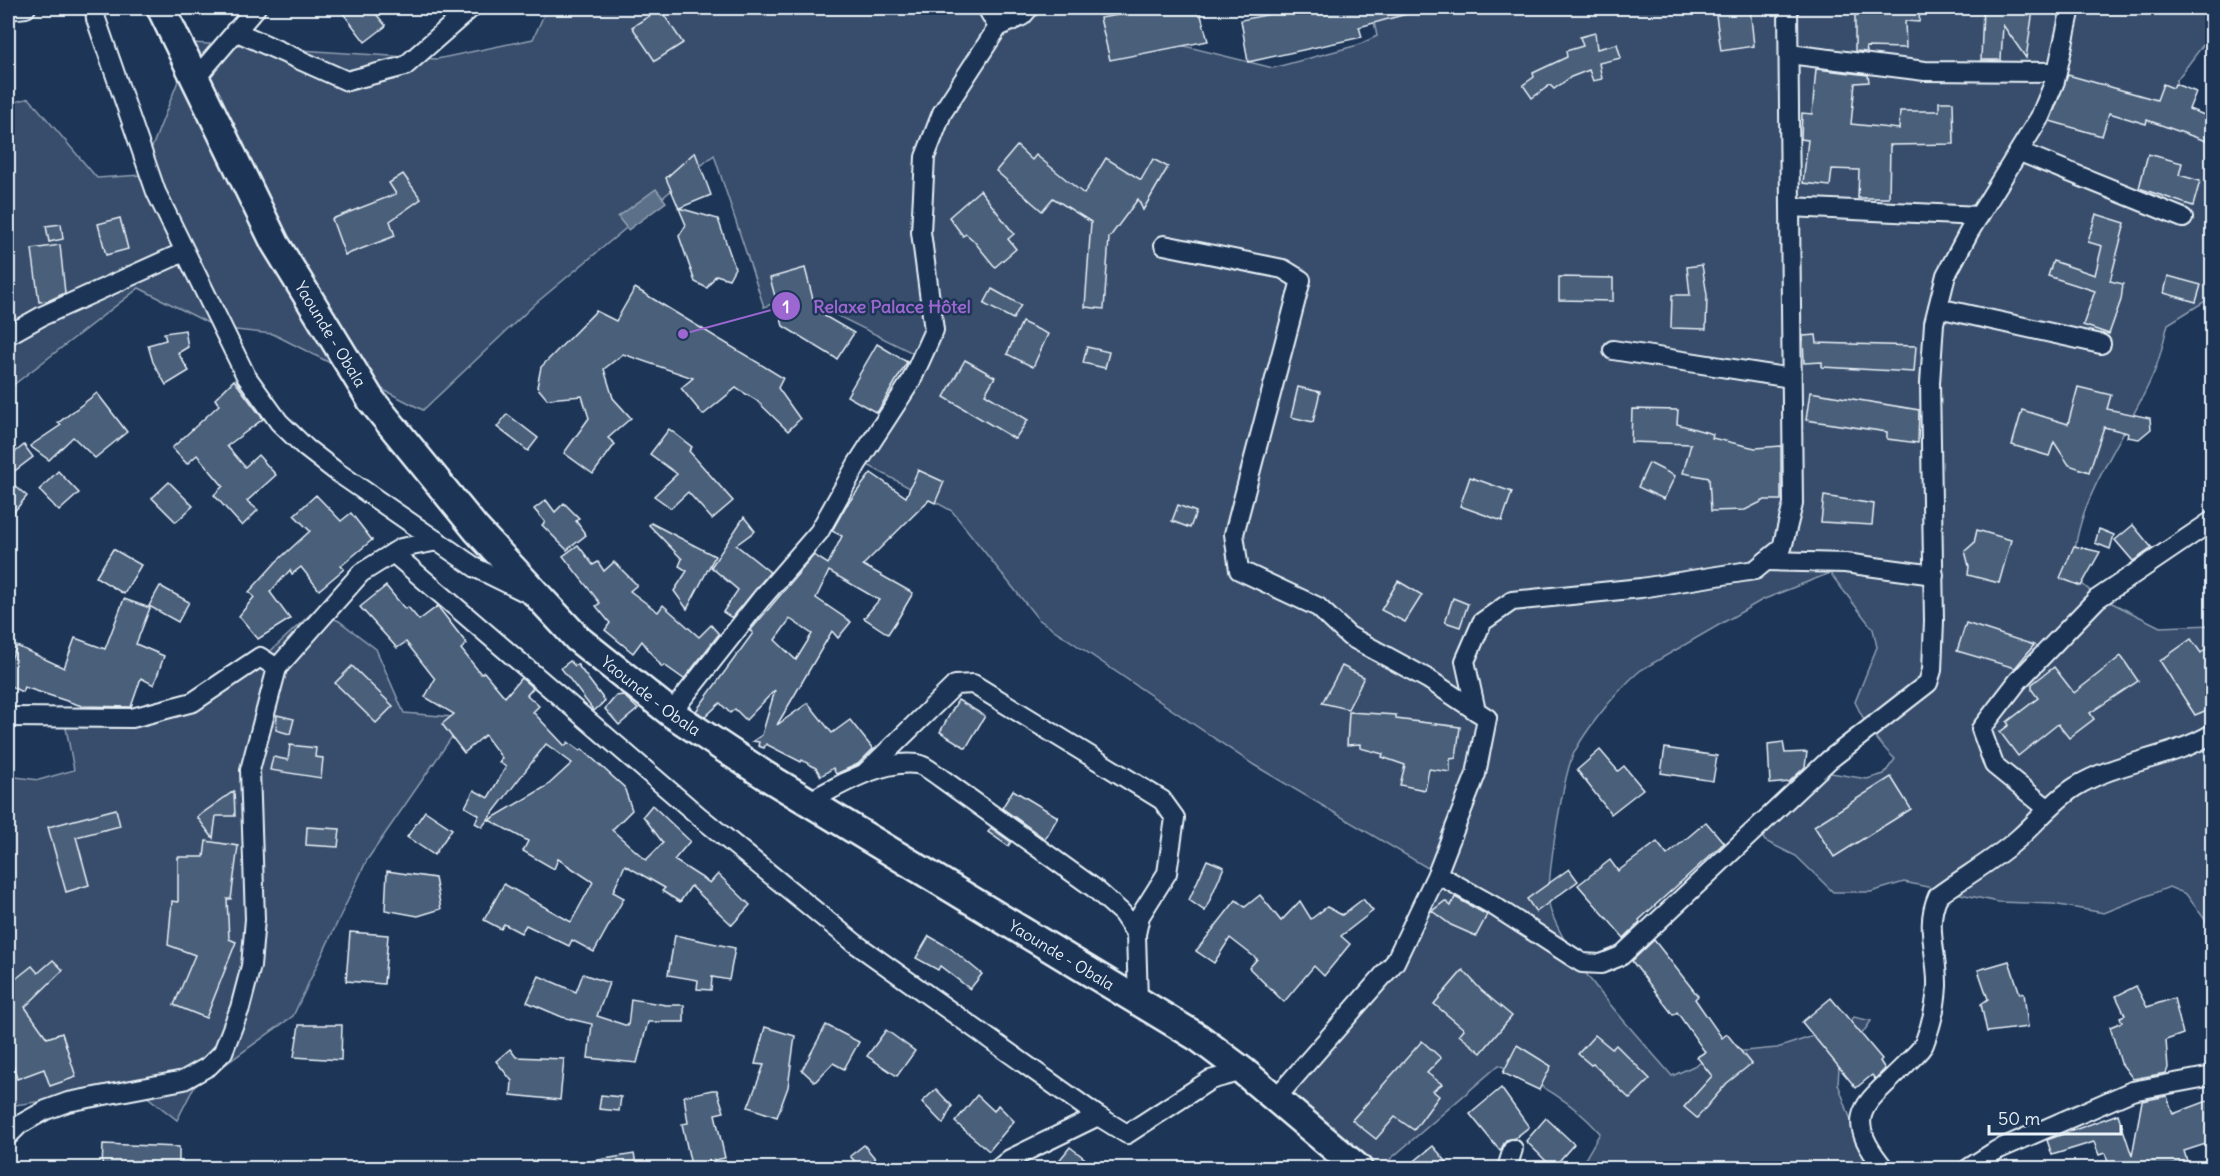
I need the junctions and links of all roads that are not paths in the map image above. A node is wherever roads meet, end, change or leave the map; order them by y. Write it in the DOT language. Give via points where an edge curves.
graph roads {
  1 [pos="26,8"];
  2 [pos="95,8"];
  3 [pos="161,8"];
  4 [pos="256,8"];
  5 [pos="471,8"];
  6 [pos="987,8"];
  7 [pos="1029,8"];
  8 [pos="1788,8"];
  9 [pos="2071,8"];
  10 [pos="8,10"];
  11 [pos="998,27"];
  12 [pos="235,31"];
  13 [pos="1789,54"];
  14 [pos="2057,72"];
  15 [pos="195,79"];
  16 [pos="2020,152"];
  17 [pos="1790,207"];
  18 [pos="1979,216"];
  19 [pos="2182,218"];
  20 [pos="1164,245"];
  21 [pos="184,252"];
  22 [pos="1938,308"];
  23 [pos="8,335"];
  24 [pos="2101,344"];
  25 [pos="1613,350"];
  26 [pos="1791,378"];
  27 [pos="2212,521"];
  28 [pos="438,541"];
  29 [pos="393,553"];
  30 [pos="1766,561"];
  31 [pos="1934,575"];
  32 [pos="539,599"];
  33 [pos="277,668"];
  34 [pos="1476,711"];
  35 [pos="671,712"];
  36 [pos="8,717"];
  37 [pos="2212,734"];
  38 [pos="865,773"];
  39 [pos="808,802"];
  40 [pos="2047,808"];
  41 [pos="1437,874"];
  42 [pos="1136,934"];
  43 [pos="1138,1001"];
  44 [pos="1243,1071"];
  45 [pos="2212,1076"];
  46 [pos="1276,1098"];
  47 [pos="1098,1116"];
  48 [pos="8,1136"];
  49 [pos="1513,1149"];
  50 [pos="999,1168"];
  51 [pos="1358,1168"];
  52 [pos="1507,1168"];
  53 [pos="1884,1168"];
  54 [pos="1969,1168"];
  1 -- 10 [label="street"];
  2 -- 21 [label="street" via="156,192"];
  3 -- 15 [label="highway, Yaounde - Obala"];
  4 -- 12 [label="street"];
  5 -- 12 [label="street" via="405,66 347,81"];
  6 -- 11 [label="street"];
  7 -- 11 [label="street" via="1022,16"];
  8 -- 13 [label="street"];
  9 -- 14 [label="street"];
  11 -- 35 [label="street" via="942,113 925,157 921,232 934,330 911,381 819,532"];
  12 -- 15 [label="street"];
  13 -- 14 [label="street" via="1925,71"];
  13 -- 17 [label="street"];
  14 -- 16 [label="street" via="2040,117"];
  15 -- 32 [label="highway, Yaounde - Obala" via="275,243 371,400"];
  16 -- 18 [label="street"];
  16 -- 19 [label="street"];
  17 -- 18 [label="street"];
  17 -- 26 [label="street"];
  18 -- 22 [label="street" via="1946,275"];
  20 -- 34 [label="street" via="1283,269 1301,280 1234,534 1239,570 1318,607 1349,636 1428,679"];
  21 -- 23 [label="street"];
  21 -- 28 [label="street" via="246,376 279,422 321,460"];
  22 -- 24 [label="street"];
  22 -- 31 [label="street" via="1930,383"];
  25 -- 26 [label="street"];
  26 -- 30 [label="street" via="1793,504 1782,548"];
  27 -- 40 [label="street" via="2097,599 2018,681 1981,729 1994,765"];
  28 -- 29 [label="street"];
  28 -- 32 [label="street" via="476,568"];
  29 -- 33 [label="street" via="361,573"];
  29 -- 47 [label="street" via="700,817 856,944"];
  30 -- 31 [label="street" via="1845,563"];
  30 -- 34 [label="street" via="1755,570 1641,588 1512,601 1482,622 1465,661"];
  31 -- 41 [label="street" via="1932,670 1928,683 1829,760 1621,956 1601,964 1582,963"];
  32 -- 35 [label="highway, Yaounde - Obala" via="578,639"];
  33 -- 36 [label="street" via="260,657 193,702 132,718"];
  33 -- 48 [label="street" via="250,770 255,919 251,966 223,1052 209,1066 184,1080 68,1102 28,1120"];
  34 -- 41 [label="street" via="1487,718 1476,774"];
  35 -- 39 [label="highway, Yaounde - Obala"];
  37 -- 40 [label="street" via="2172,753 2076,786"];
  38 -- 39 [label="street"];
  38 -- 42 [label="street" via="918,764 1094,888 1122,913"];
  38 -- 42 [label="street" via="954,685 973,684 1162,800 1176,818 1167,873 1140,916"];
  39 -- 43 [label="highway, Yaounde - Obala"];
  40 -- 53 [label="street" via="2020,837 1938,896 1932,909 1930,927 1937,986 1923,1047 1877,1090 1863,1110 1861,1131 1865,1146"];
  41 -- 46 [label="street" via="1395,962"];
  42 -- 43 [label="street"];
  43 -- 44 [label="highway, Yaounde - Obala" via="1199,1038"];
  44 -- 46 [label="highway, Yaounde - Obala"];
  44 -- 47 [label="street" via="1210,1080 1127,1134"];
  45 -- 54 [label="street" via="2132,1091 1997,1150"];
  46 -- 51 [label="highway, Yaounde - Obala"];
  47 -- 50 [label="street"];
  49 -- 52 [label="street"];
}
